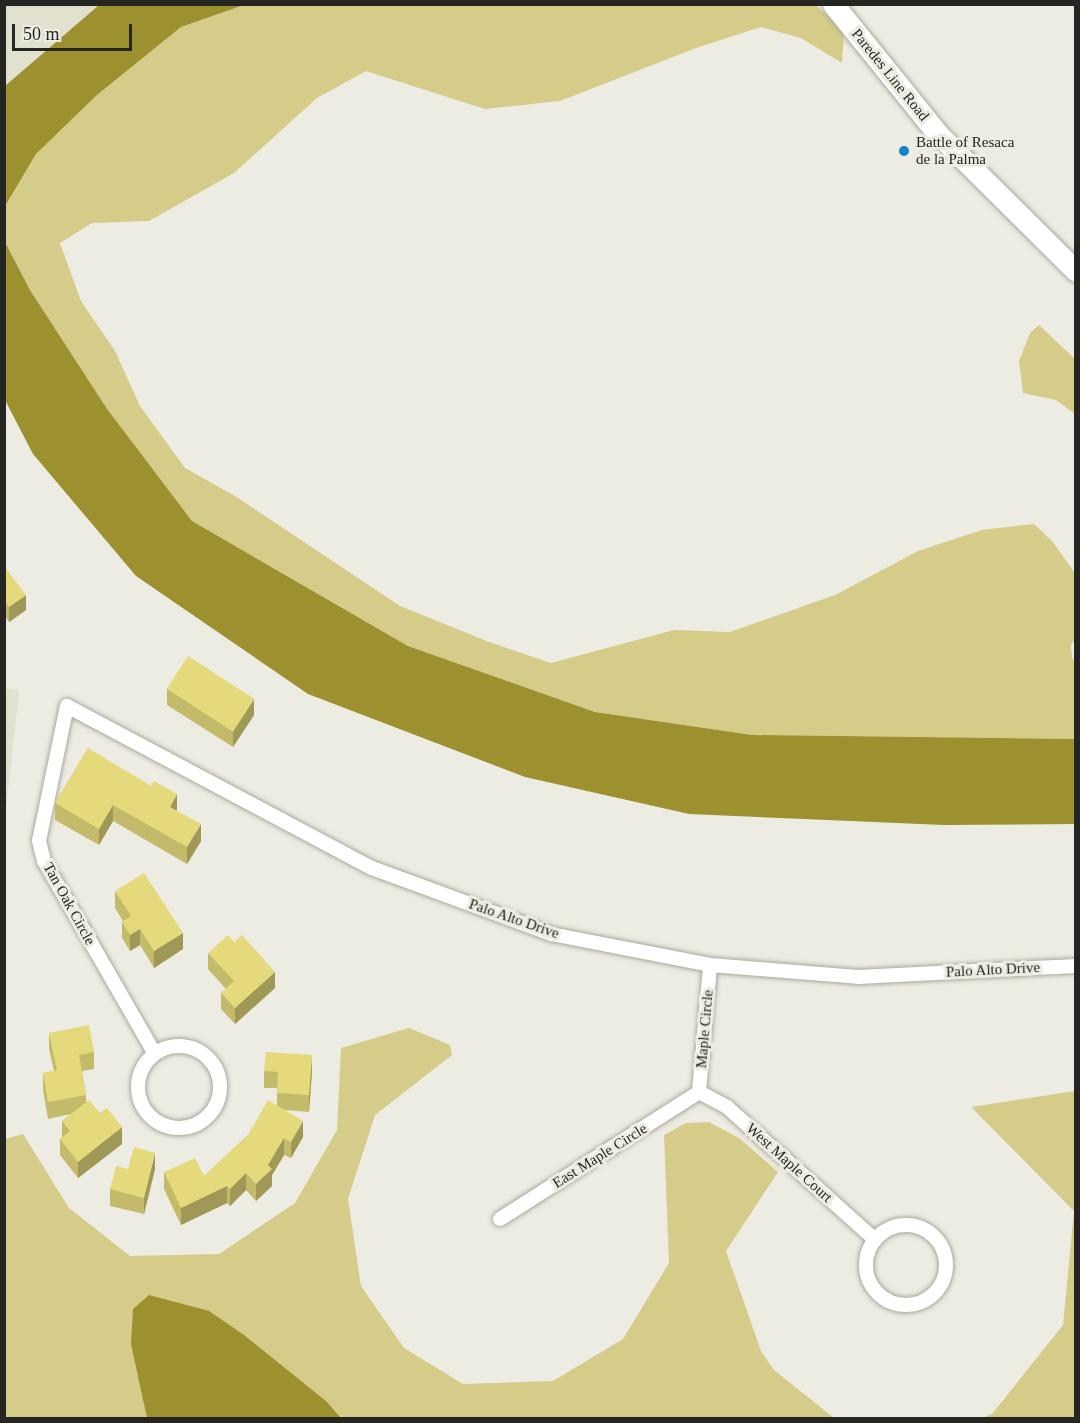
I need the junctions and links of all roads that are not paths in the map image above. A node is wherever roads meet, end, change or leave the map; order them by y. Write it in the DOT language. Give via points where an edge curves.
graph roads {
  1 [pos="834,4"];
  2 [pos="1076,271"];
  3 [pos="67,706"];
  4 [pos="710,965"];
  5 [pos="1076,966"];
  6 [pos="154,1054"];
  7 [pos="699,1092"];
  8 [pos="500,1219"];
  9 [pos="875,1240"];
  1 -- 2 [label="main road, Paredes Line Road" via="938,134"];
  3 -- 4 [label="street, Palo Alto Drive" via="372,868 550,934"];
  3 -- 6 [label="street, Tan Oak Circle" via="39,842 44,861"];
  4 -- 5 [label="street, Palo Alto Drive" via="858,977"];
  4 -- 7 [label="street, Maple Circle"];
  6 -- 6 [label="street" via="143,1069 138,1088 146,1112 167,1126 192,1126 204,1120 219,1096 216,1068 195,1049 181,1046"];
  7 -- 8 [label="street, East Maple Circle"];
  7 -- 9 [label="street, West Maple Court" via="727,1107"];
  9 -- 9 [label="street" via="866,1266 868,1280 880,1296 899,1305 913,1306 937,1292 944,1281 946,1256 933,1234 915,1226 896,1226"];
}
